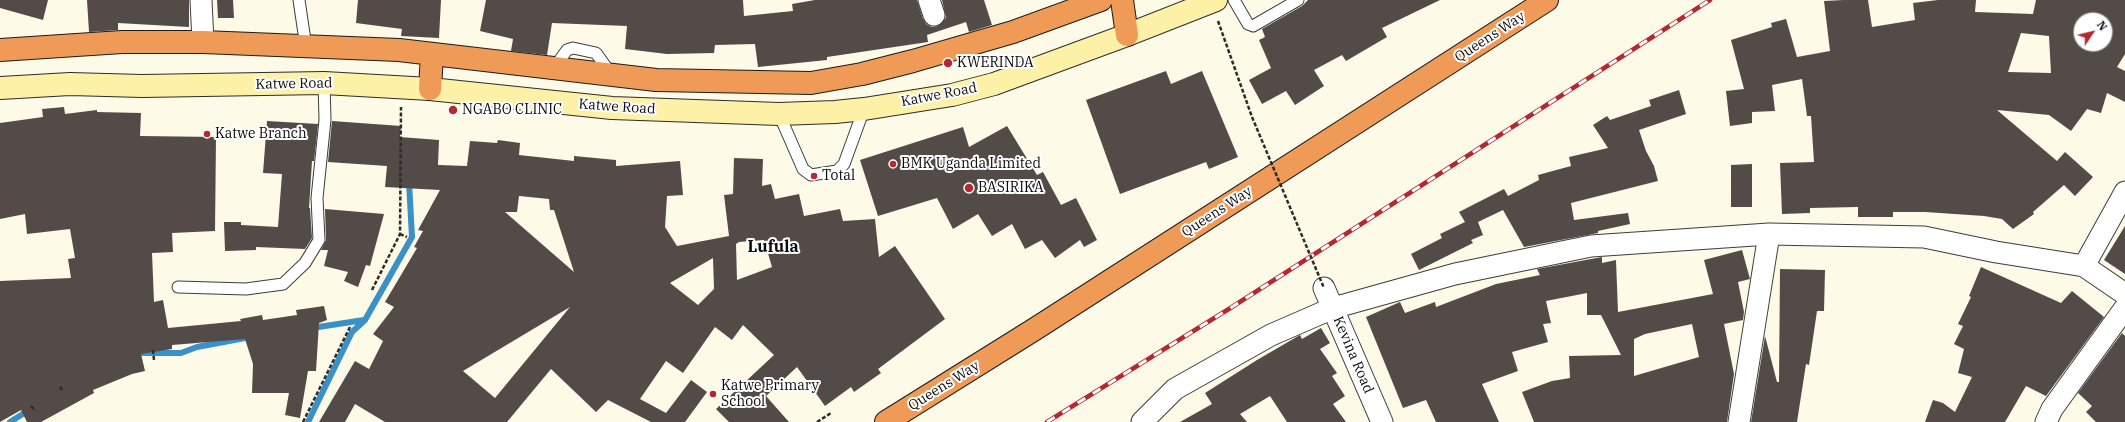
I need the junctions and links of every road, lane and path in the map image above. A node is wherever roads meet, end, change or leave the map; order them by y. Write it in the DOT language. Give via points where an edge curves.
graph roads {
  1 [pos="201,0"];
  2 [pos="299,0"];
  3 [pos="1101,0"];
  4 [pos="1122,0"];
  5 [pos="1234,0"];
  6 [pos="1298,0"];
  7 [pos="1547,0"];
  8 [pos="1214,1"];
  9 [pos="1127,35"];
  10 [pos="202,42"];
  11 [pos="306,47"];
  12 [pos="0,50"];
  13 [pos="432,54"];
  14 [pos="324,83"];
  15 [pos="401,87"];
  16 [pos="0,88"];
  17 [pos="430,89"];
  18 [pos="864,109"];
  19 [pos="779,114"];
  20 [pos="2125,192"];
  21 [pos="400,234"];
  22 [pos="1769,234"];
  23 [pos="407,237"];
  24 [pos="2084,266"];
  25 [pos="178,287"];
  26 [pos="1324,288"];
  27 [pos="372,290"];
  28 [pos="2125,294"];
  29 [pos="1333,308"];
  30 [pos="2125,308"];
  31 [pos="350,327"];
  32 [pos="153,350"];
  33 [pos="154,360"];
  34 [pos="31,406"];
  35 [pos="35,411"];
  36 [pos="831,413"];
  37 [pos="304,422"];
  38 [pos="816,422"];
  39 [pos="886,422"];
  40 [pos="1142,422"];
  41 [pos="1382,422"];
  42 [pos="1739,422"];
  43 [pos="2046,422"];
  1 -- 10 [label="street"];
  2 -- 11 [label="lane"];
  3 -- 13 [label="highway" via="1013,32 913,61 811,83 656,80"];
  4 -- 9 [label="highway"];
  5 -- 6 [label="lane" via="1248,24 1253,26"];
  7 -- 39 [label="highway, Queens Way" via="1042,325"];
  8 -- 9 [label="street, Katwe Road"];
  8 -- 26 [label="path, bridge" via="1252,117"];
  9 -- 18 [label="street, Katwe Road" via="994,84 952,95"];
  10 -- 11 [label="highway"];
  10 -- 12 [label="highway" via="122,42"];
  11 -- 13 [label="highway" via="399,50"];
  13 -- 17 [label="highway"];
  14 -- 15 [label="street, Katwe Road"];
  14 -- 16 [label="street, Katwe Road" via="142,86 70,84"];
  14 -- 25 [label="lane" via="325,120 317,198 319,240 305,263 283,284 246,289"];
  15 -- 17 [label="street, Katwe Road"];
  15 -- 21 [label="path"];
  17 -- 19 [label="street, Katwe Road" via="612,108"];
  18 -- 19 [label="street, Katwe Road"];
  18 -- 19 [label="lane" via="844,164 837,171 811,175 803,169"];
  20 -- 24 [label="street"];
  21 -- 23 [label="path"];
  21 -- 27 [label="path"];
  22 -- 24 [label="street" via="1924,237"];
  22 -- 29 [label="street" via="1591,246 1456,274"];
  22 -- 42 [label="street"];
  24 -- 28 [label="street"];
  26 -- 29 [label="street, Kevina Road"];
  29 -- 40 [label="street" via="1271,335 1175,389"];
  29 -- 41 [label="street, Kevina Road"];
  30 -- 43 [label="street" via="2052,409"];
  31 -- 37 [label="path"];
  32 -- 33 [label="path"];
  34 -- 35 [label="path"];
  36 -- 38 [label="path"];
}
